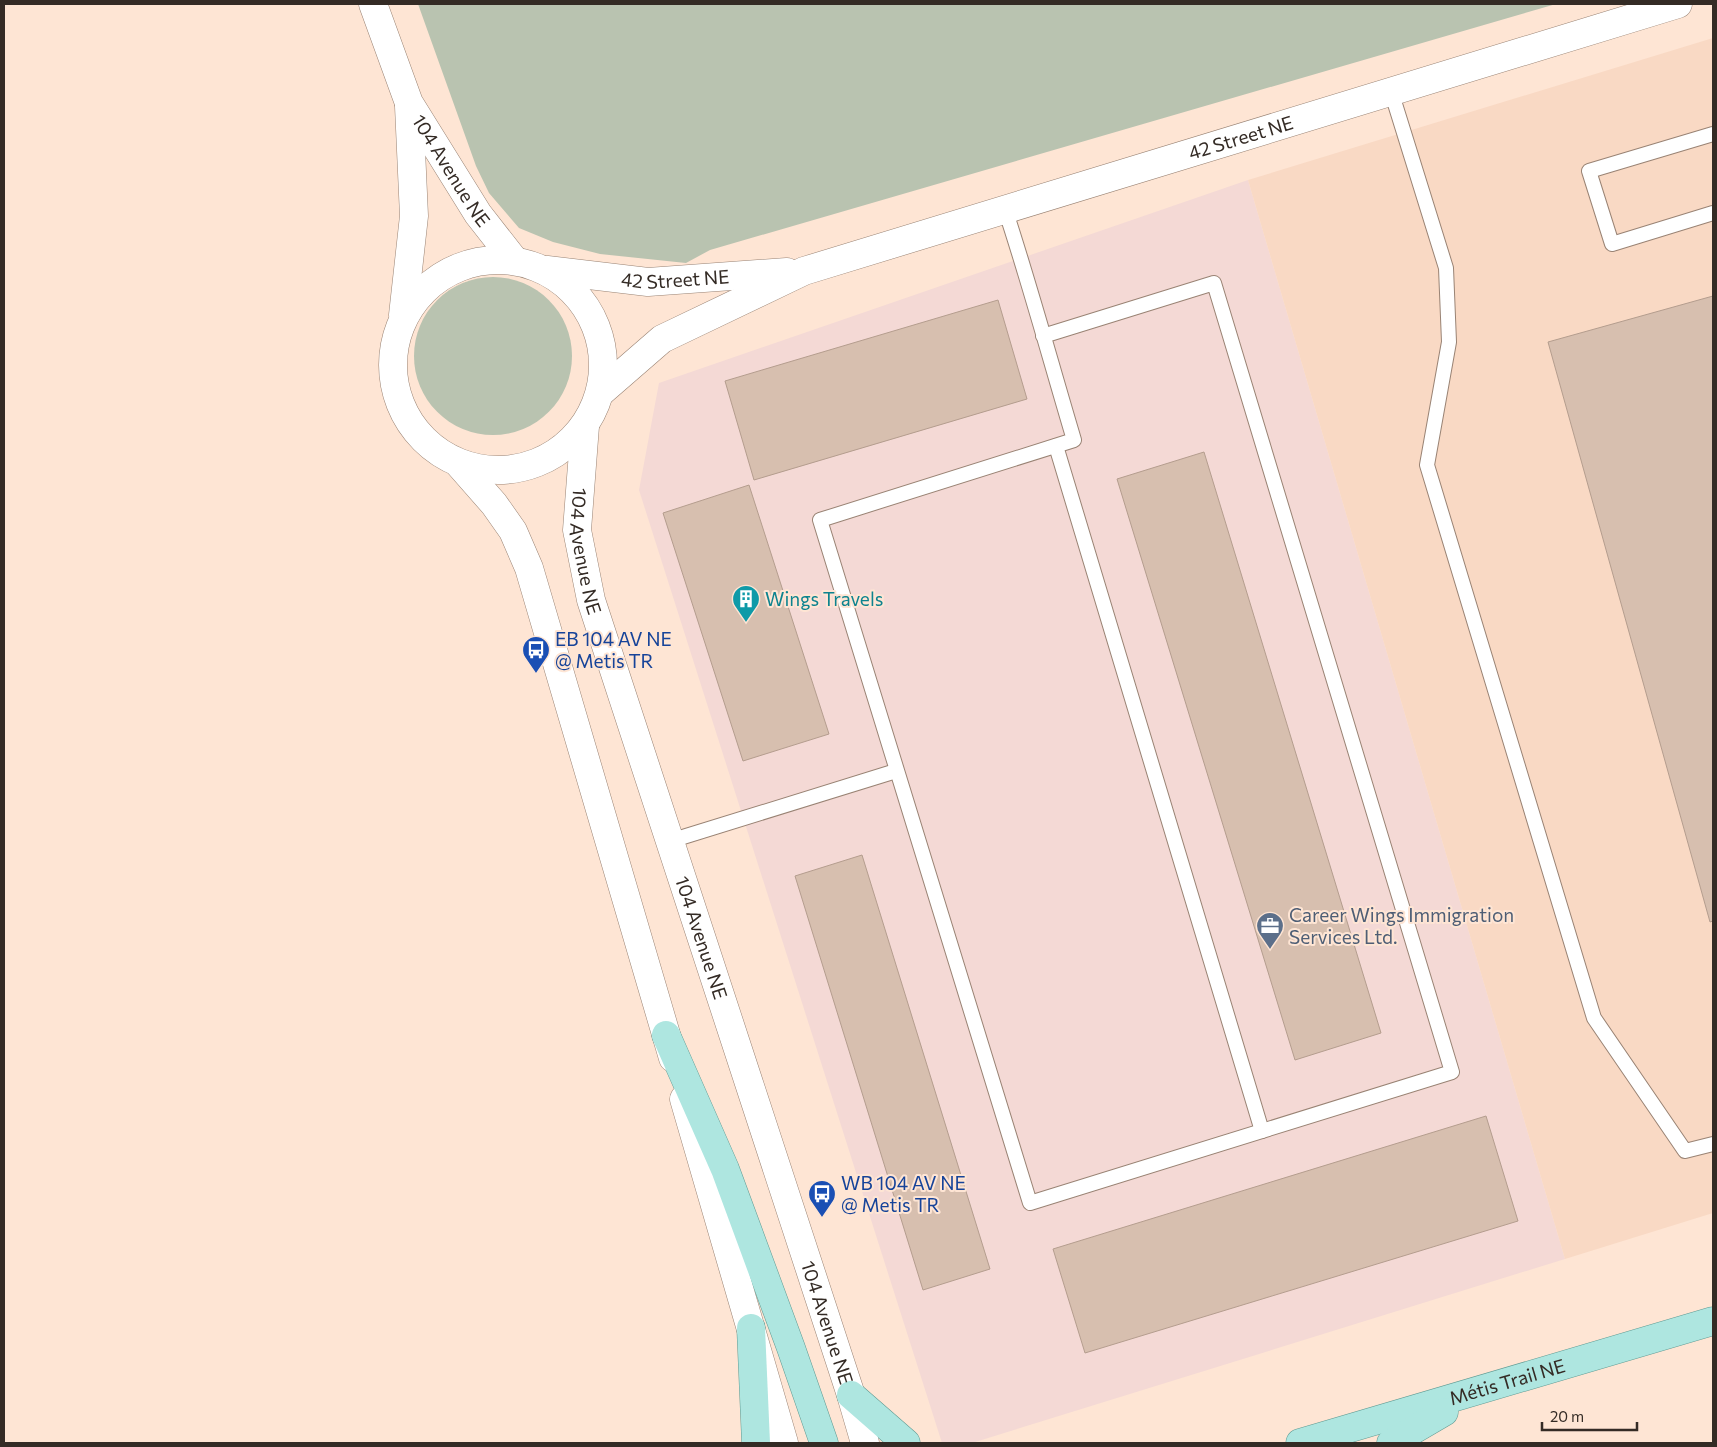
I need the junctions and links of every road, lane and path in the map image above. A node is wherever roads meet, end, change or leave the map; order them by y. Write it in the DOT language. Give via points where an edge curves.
graph roads {
  1 [pos="373,4"];
  2 [pos="1678,4"];
  3 [pos="1391,91"];
  4 [pos="409,103"];
  5 [pos="1713,134"];
  6 [pos="1006,209"];
  7 [pos="1713,213"];
  8 [pos="514,260"];
  9 [pos="547,270"];
  10 [pos="804,271"];
  11 [pos="402,319"];
  12 [pos="1043,336"];
  13 [pos="601,392"];
  14 [pos="585,426"];
  15 [pos="1056,446"];
  16 [pos="458,463"];
  17 [pos="896,771"];
  18 [pos="670,841"];
  19 [pos="666,1035"];
  20 [pos="1262,1131"];
  21 [pos="1713,1144"];
  22 [pos="1713,1321"];
  23 [pos="751,1328"];
  24 [pos="1475,1393"];
  25 [pos="851,1395"];
  26 [pos="756,1443"];
  27 [pos="784,1443"];
  28 [pos="824,1443"];
  29 [pos="865,1443"];
  30 [pos="906,1443"];
  31 [pos="1300,1443"];
  32 [pos="1391,1443"];
  1 -- 4 [label="street, 104 Avenue NE"];
  2 -- 3 [label="street, 42 Street NE"];
  3 -- 6 [label="street, 42 Street NE"];
  3 -- 21 [label="lane" via="1446,268 1450,342 1427,465 1594,1018 1686,1151"];
  4 -- 8 [label="street, 104 Avenue NE" via="478,214"];
  4 -- 11 [label="street, 104 Avenue NE" via="414,216"];
  5 -- 7 [label="lane" via="1589,171 1612,244"];
  6 -- 10 [label="street, 42 Street NE"];
  6 -- 12 [label="lane"];
  8 -- 9 [label="street"];
  8 -- 11 [label="street" via="480,260 449,271 422,291"];
  9 -- 10 [label="street, 42 Street NE" via="648,282"];
  9 -- 13 [label="street" via="575,291 595,321 604,356"];
  10 -- 13 [label="street, 42 Street NE" via="662,339"];
  11 -- 16 [label="street" via="393,352 394,386 406,418 428,445"];
  12 -- 15 [label="lane" via="1074,440"];
  12 -- 20 [label="lane" via="1214,283 1452,1072"];
  13 -- 14 [label="street"];
  14 -- 16 [label="street" via="560,452 527,467 490,471"];
  14 -- 18 [label="street, 104 Avenue NE" via="577,530 591,600"];
  15 -- 17 [label="lane" via="820,520"];
  15 -- 20 [label="lane"];
  16 -- 19 [label="street" via="494,504 516,536 529,568"];
  17 -- 18 [label="lane"];
  17 -- 20 [label="lane" via="1030,1203"];
  18 -- 25 [label="street, 104 Avenue NE"];
  19 -- 23 [label="street"];
  19 -- 28 [label="main road" via="725,1169"];
  22 -- 24 [label="main road, Métis Trail NE"];
  23 -- 26 [label="main road"];
  23 -- 27 [label="street"];
  24 -- 31 [label="main road, Métis Trail NE"];
  24 -- 32 [label="main road"];
  25 -- 29 [label="street, 104 Avenue NE"];
  25 -- 30 [label="main road"];
}
